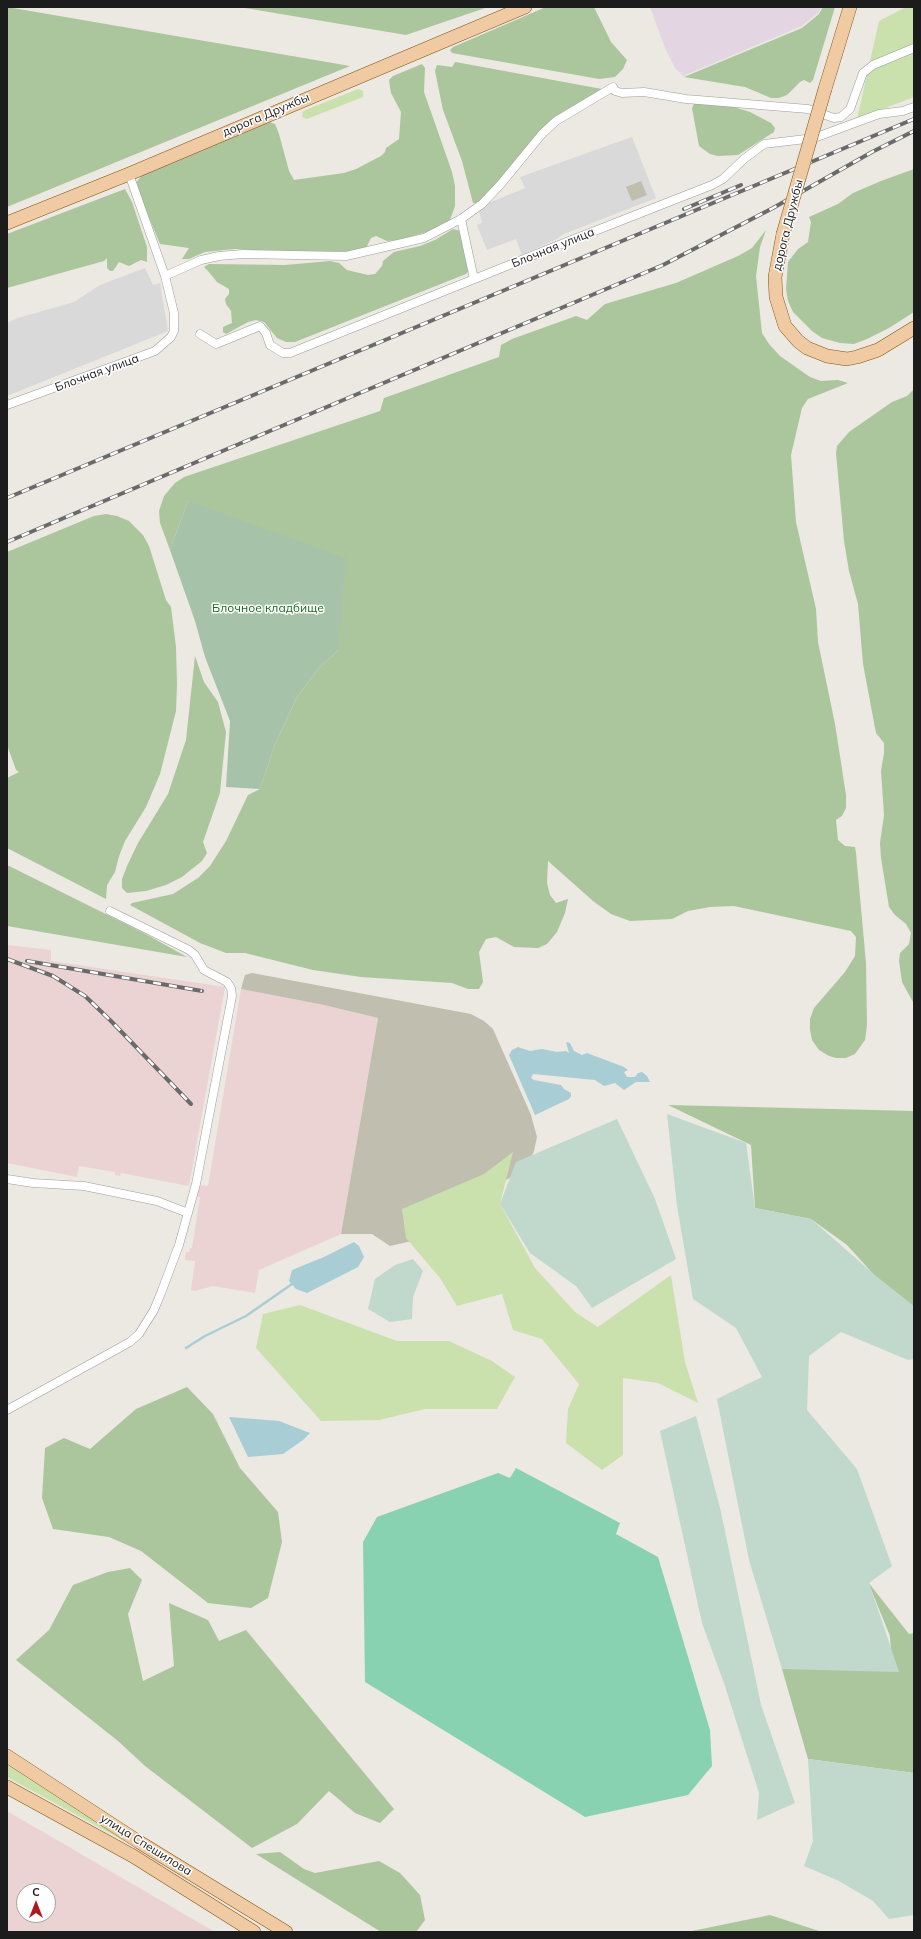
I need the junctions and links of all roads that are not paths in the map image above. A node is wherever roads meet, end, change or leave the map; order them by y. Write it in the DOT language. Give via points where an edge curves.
graph roads {
  1 [pos="525,7"];
  2 [pos="850,7"];
  3 [pos="914,48"];
  4 [pos="914,106"];
  5 [pos="129,174"];
  6 [pos="461,219"];
  7 [pos="7,223"];
  8 [pos="165,276"];
  9 [pos="474,279"];
  10 [pos="914,328"];
  11 [pos="200,334"];
  12 [pos="7,405"];
  13 [pos="110,911"];
  14 [pos="7,1179"];
  15 [pos="188,1213"];
  16 [pos="7,1410"];
  17 [pos="7,1756"];
  18 [pos="7,1787"];
  19 [pos="254,1932"];
  20 [pos="286,1932"];
  1 -- 5 [label="main road, дорога Дружбы"];
  2 -- 10 [label="main road, дорога Дружбы, bridge" via="783,234 775,278 776,297 786,326 798,341 821,354 847,359 878,350"];
  3 -- 6 [label="street" via="873,65 863,73 850,109 841,117 828,117 808,109 686,99 644,92 622,93 613,87 556,121 491,195"];
  4 -- 9 [label="street, Блочная улица" via="903,111 879,114 810,139 764,144 723,179 712,185"];
  5 -- 7 [label="main road, дорога Дружбы"];
  5 -- 8 [label="street"];
  6 -- 8 [label="street" via="424,238 362,254 333,257 230,254 201,260"];
  6 -- 9 [label="street"];
  8 -- 12 [label="street, Блочная улица" via="174,313 174,331 167,342 155,351"];
  9 -- 11 [label="street, Блочная улица" via="290,353 283,353 270,345 266,332 260,326 216,344"];
  13 -- 15 [label="street" via="189,950 204,970 227,982 231,988 232,996 196,1184"];
  14 -- 15 [label="street" via="84,1186 156,1201"];
  15 -- 16 [label="street" via="179,1246 161,1293 139,1334 130,1342"];
  17 -- 20 [label="main road, улица Спешилова" via="139,1842"];
  18 -- 19 [label="main road, улица Спешилова" via="133,1856"];
}
